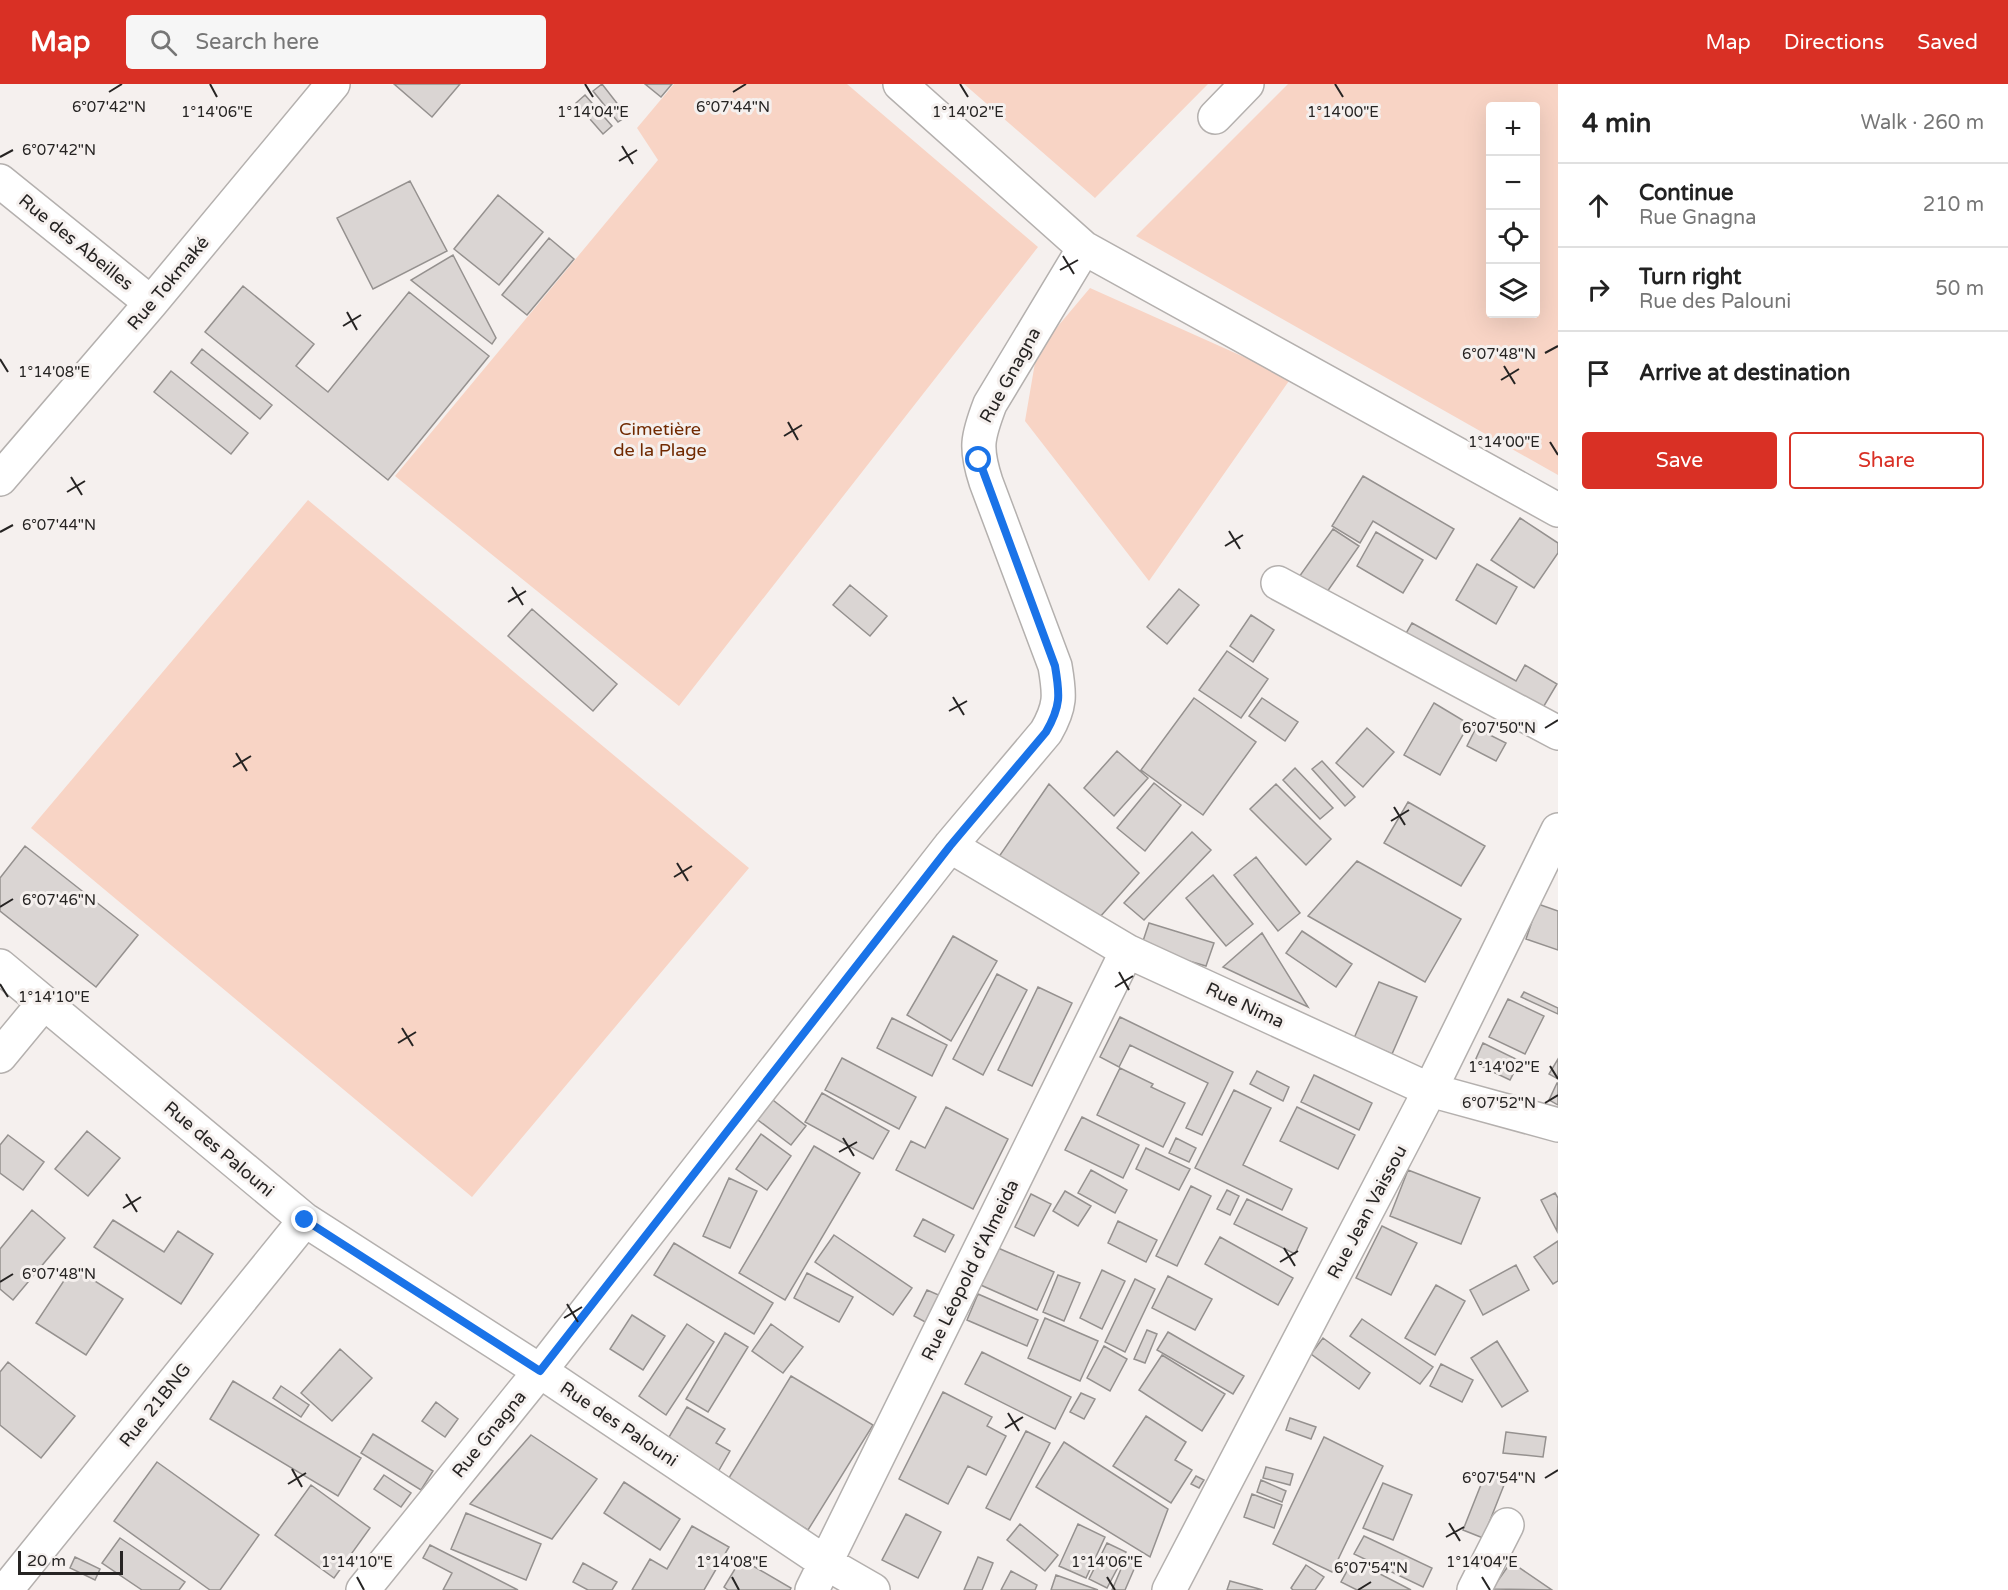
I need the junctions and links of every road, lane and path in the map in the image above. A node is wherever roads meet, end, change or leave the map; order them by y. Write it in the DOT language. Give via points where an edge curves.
graph roads {
  1 [pos="333,84"];
  2 [pos="900,84"];
  3 [pos="1247,84"];
  4 [pos="1215,117"];
  5 [pos="0,181"];
  6 [pos="1084,248"];
  7 [pos="151,303"];
  8 [pos="0,479"];
  9 [pos="1558,510"];
  10 [pos="1278,583"];
  11 [pos="1558,733"];
  12 [pos="1558,830"];
  13 [pos="950,846"];
  14 [pos="1127,951"];
  15 [pos="0,966"];
  16 [pos="43,1004"];
  17 [pos="0,1056"];
  18 [pos="1430,1090"];
  19 [pos="1558,1125"];
  20 [pos="305,1220"];
  21 [pos="540,1371"];
  22 [pos="1507,1526"];
  23 [pos="819,1577"];
  24 [pos="6,1590"];
  25 [pos="363,1590"];
  26 [pos="873,1590"];
  27 [pos="1169,1590"];
  28 [pos="1474,1590"];
  1 -- 7 [label="street, Rue Tokmaké"];
  2 -- 6 [label="street"];
  3 -- 4 [label="street"];
  5 -- 7 [label="street, Rue des Abeilles"];
  6 -- 9 [label="street"];
  6 -- 13 [label="street, Rue Gnagna" via="990,404 977,444 986,482 1055,666 1058,707 1046,732"];
  7 -- 8 [label="street, Rue Tokmaké"];
  10 -- 11 [label="street"];
  12 -- 18 [label="street, Rue Jean Vaissou"];
  13 -- 14 [label="street, Rue Nima"];
  13 -- 21 [label="street, Rue Gnagna"];
  14 -- 18 [label="street, Rue Nima"];
  14 -- 23 [label="street, Rue Léopold d'Almeida"];
  15 -- 16 [label="street, Rue des Palouni"];
  16 -- 17 [label="street"];
  16 -- 20 [label="street, Rue des Palouni"];
  18 -- 19 [label="street, Rue Nima"];
  18 -- 27 [label="street, Rue Jean Vaissou"];
  20 -- 21 [label="street, Rue des Palouni"];
  20 -- 24 [label="street, Rue 21BNG"];
  21 -- 23 [label="street, Rue des Palouni"];
  21 -- 25 [label="street, Rue Gnagna"];
  22 -- 28 [label="street"];
  23 -- 26 [label="street, Rue des Palouni"];
}
